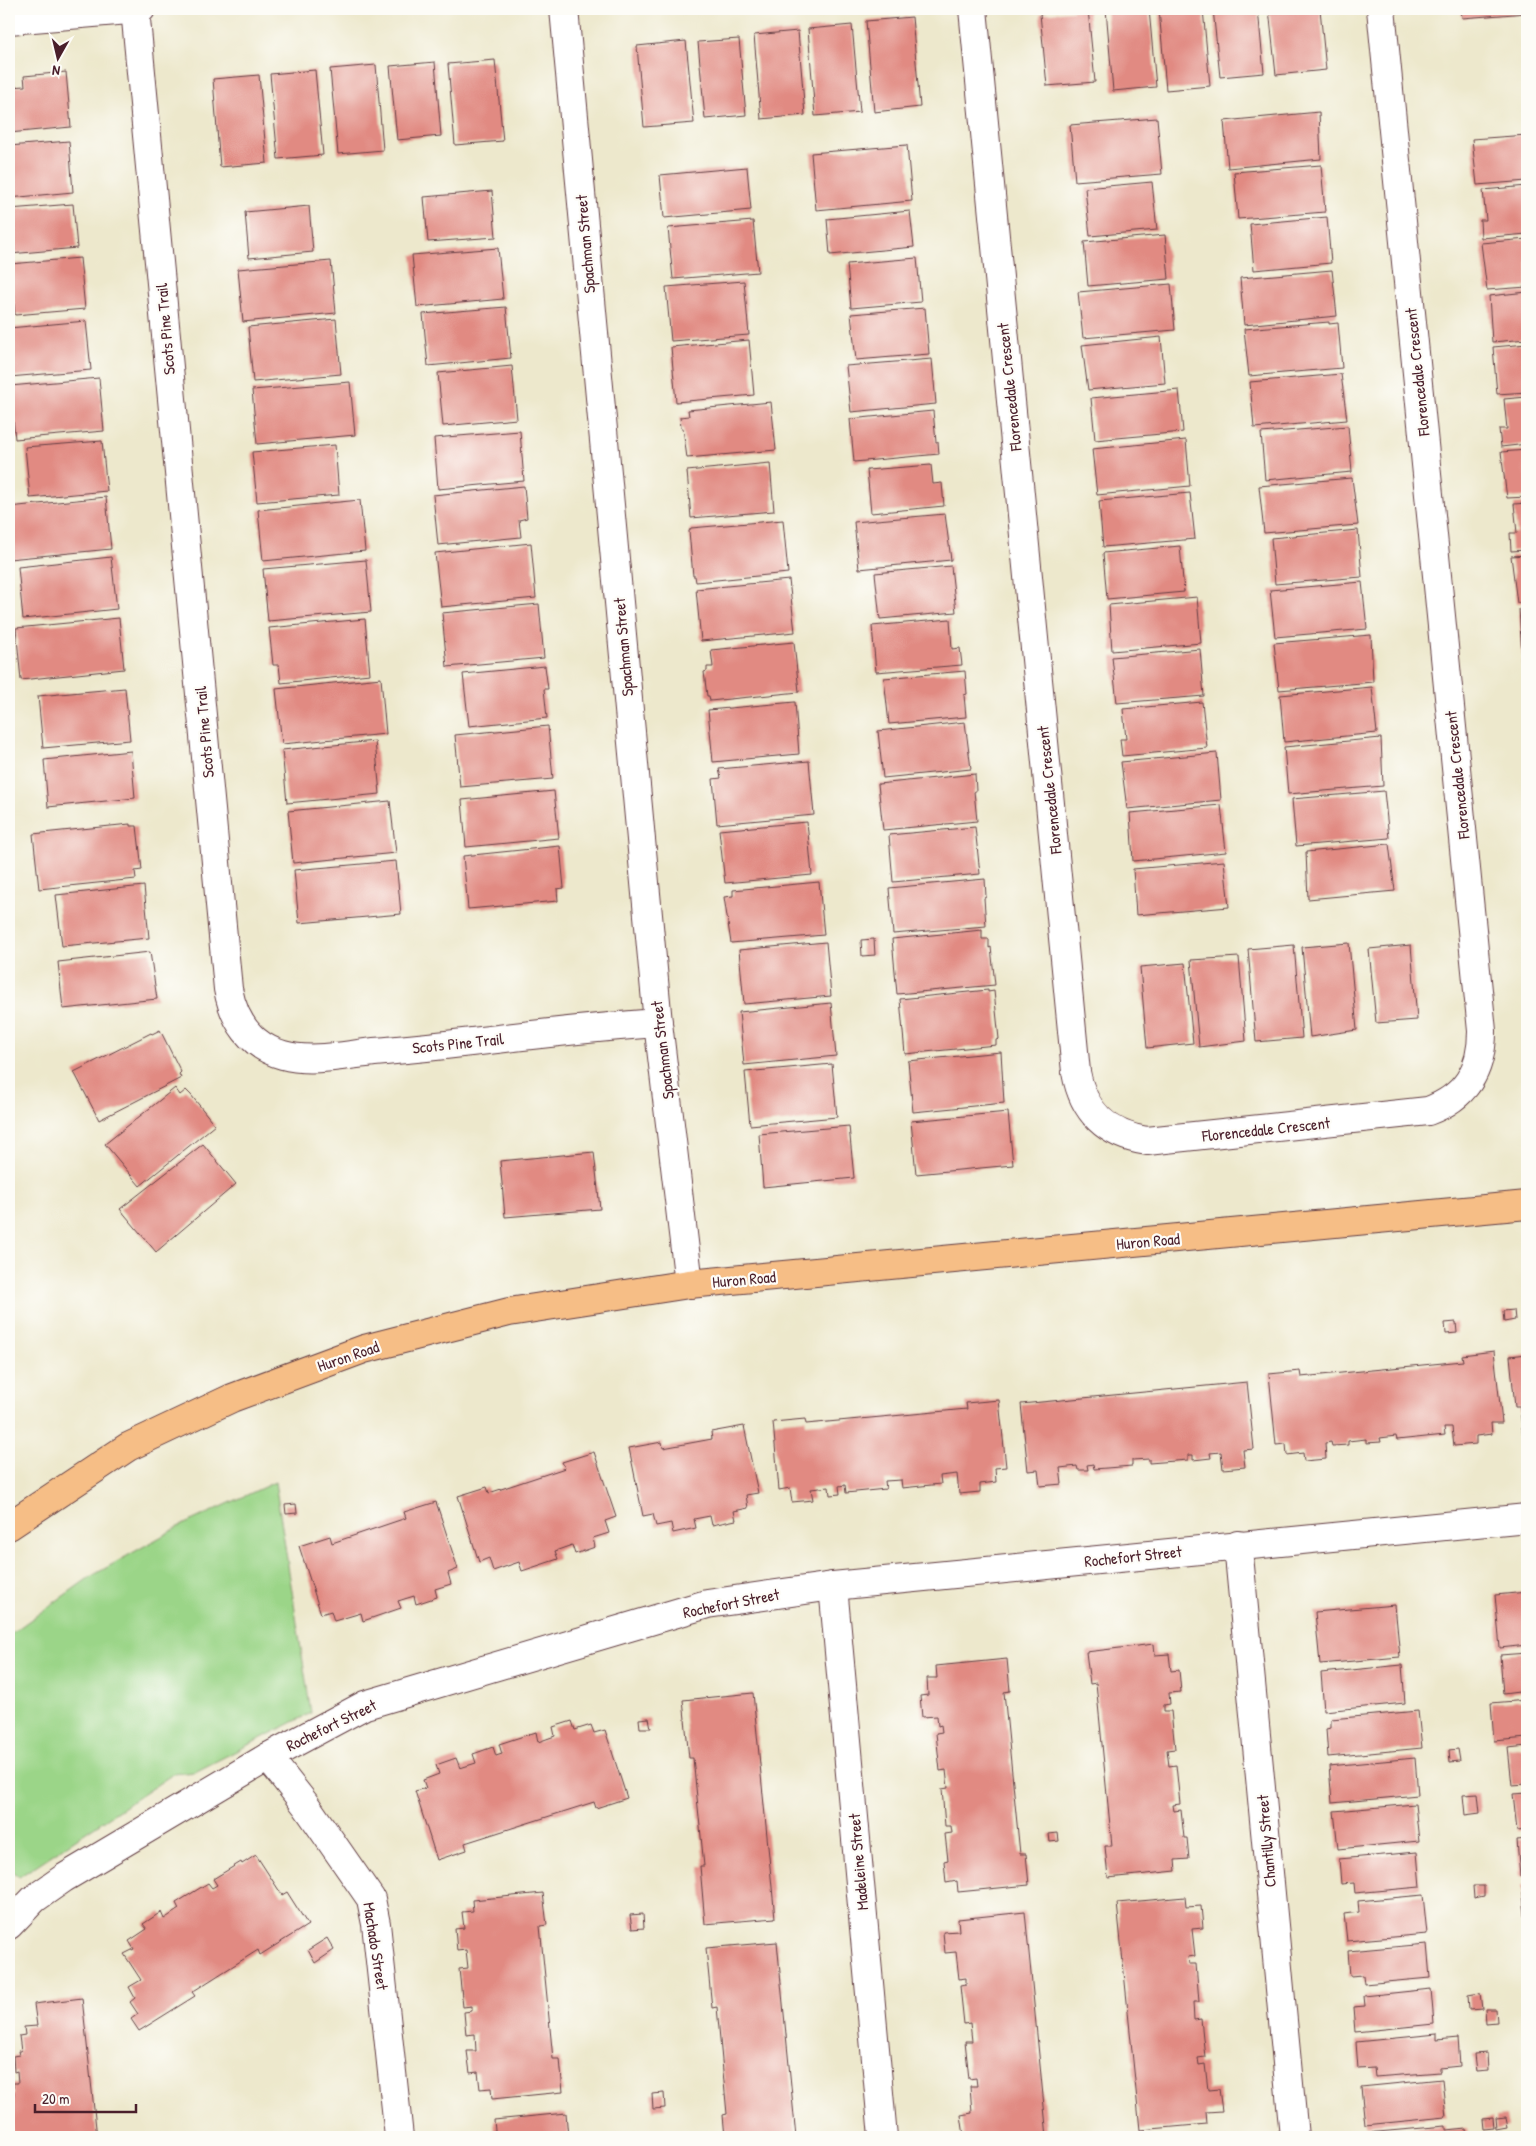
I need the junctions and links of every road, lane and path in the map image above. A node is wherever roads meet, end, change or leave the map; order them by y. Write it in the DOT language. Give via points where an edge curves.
graph roads {
  1 [pos="135,9"];
  2 [pos="141,9"];
  3 [pos="564,9"];
  4 [pos="973,9"];
  5 [pos="1381,9"];
  6 [pos="9,20"];
  7 [pos="658,1023"];
  8 [pos="1527,1205"];
  9 [pos="689,1284"];
  10 [pos="1527,1518"];
  11 [pos="9,1526"];
  12 [pos="1238,1545"];
  13 [pos="833,1586"];
  14 [pos="268,1757"];
  15 [pos="9,1925"];
  16 [pos="399,2137"];
  17 [pos="883,2137"];
  18 [pos="1294,2137"];
  1 -- 2 [label="street"];
  1 -- 6 [label="street"];
  1 -- 7 [label="street, Scots Pine Trail" via="227,980 230,1002 241,1026 260,1044 295,1058"];
  3 -- 7 [label="street, Spachman Street"];
  4 -- 5 [label="street, Florencedale Crescent" via="1076,1072 1082,1095 1104,1124 1124,1136 1147,1141 1428,1111 1461,1091 1470,1081 1480,1057 1482,1031"];
  7 -- 9 [label="street, Spachman Street"];
  8 -- 9 [label="main road, Huron Road"];
  9 -- 11 [label="main road, Huron Road" via="509,1312 364,1348 232,1398 128,1447"];
  10 -- 12 [label="street, Rochefort Street"];
  12 -- 13 [label="street, Rochefort Street"];
  12 -- 18 [label="street, Chantilly Street"];
  13 -- 14 [label="street, Rochefort Street" via="707,1604 365,1705"];
  13 -- 17 [label="street, Madeleine Street"];
  14 -- 15 [label="street, Rochefort Street" via="64,1878 34,1899"];
  14 -- 16 [label="street, Machado Street" via="371,1899"];
}
